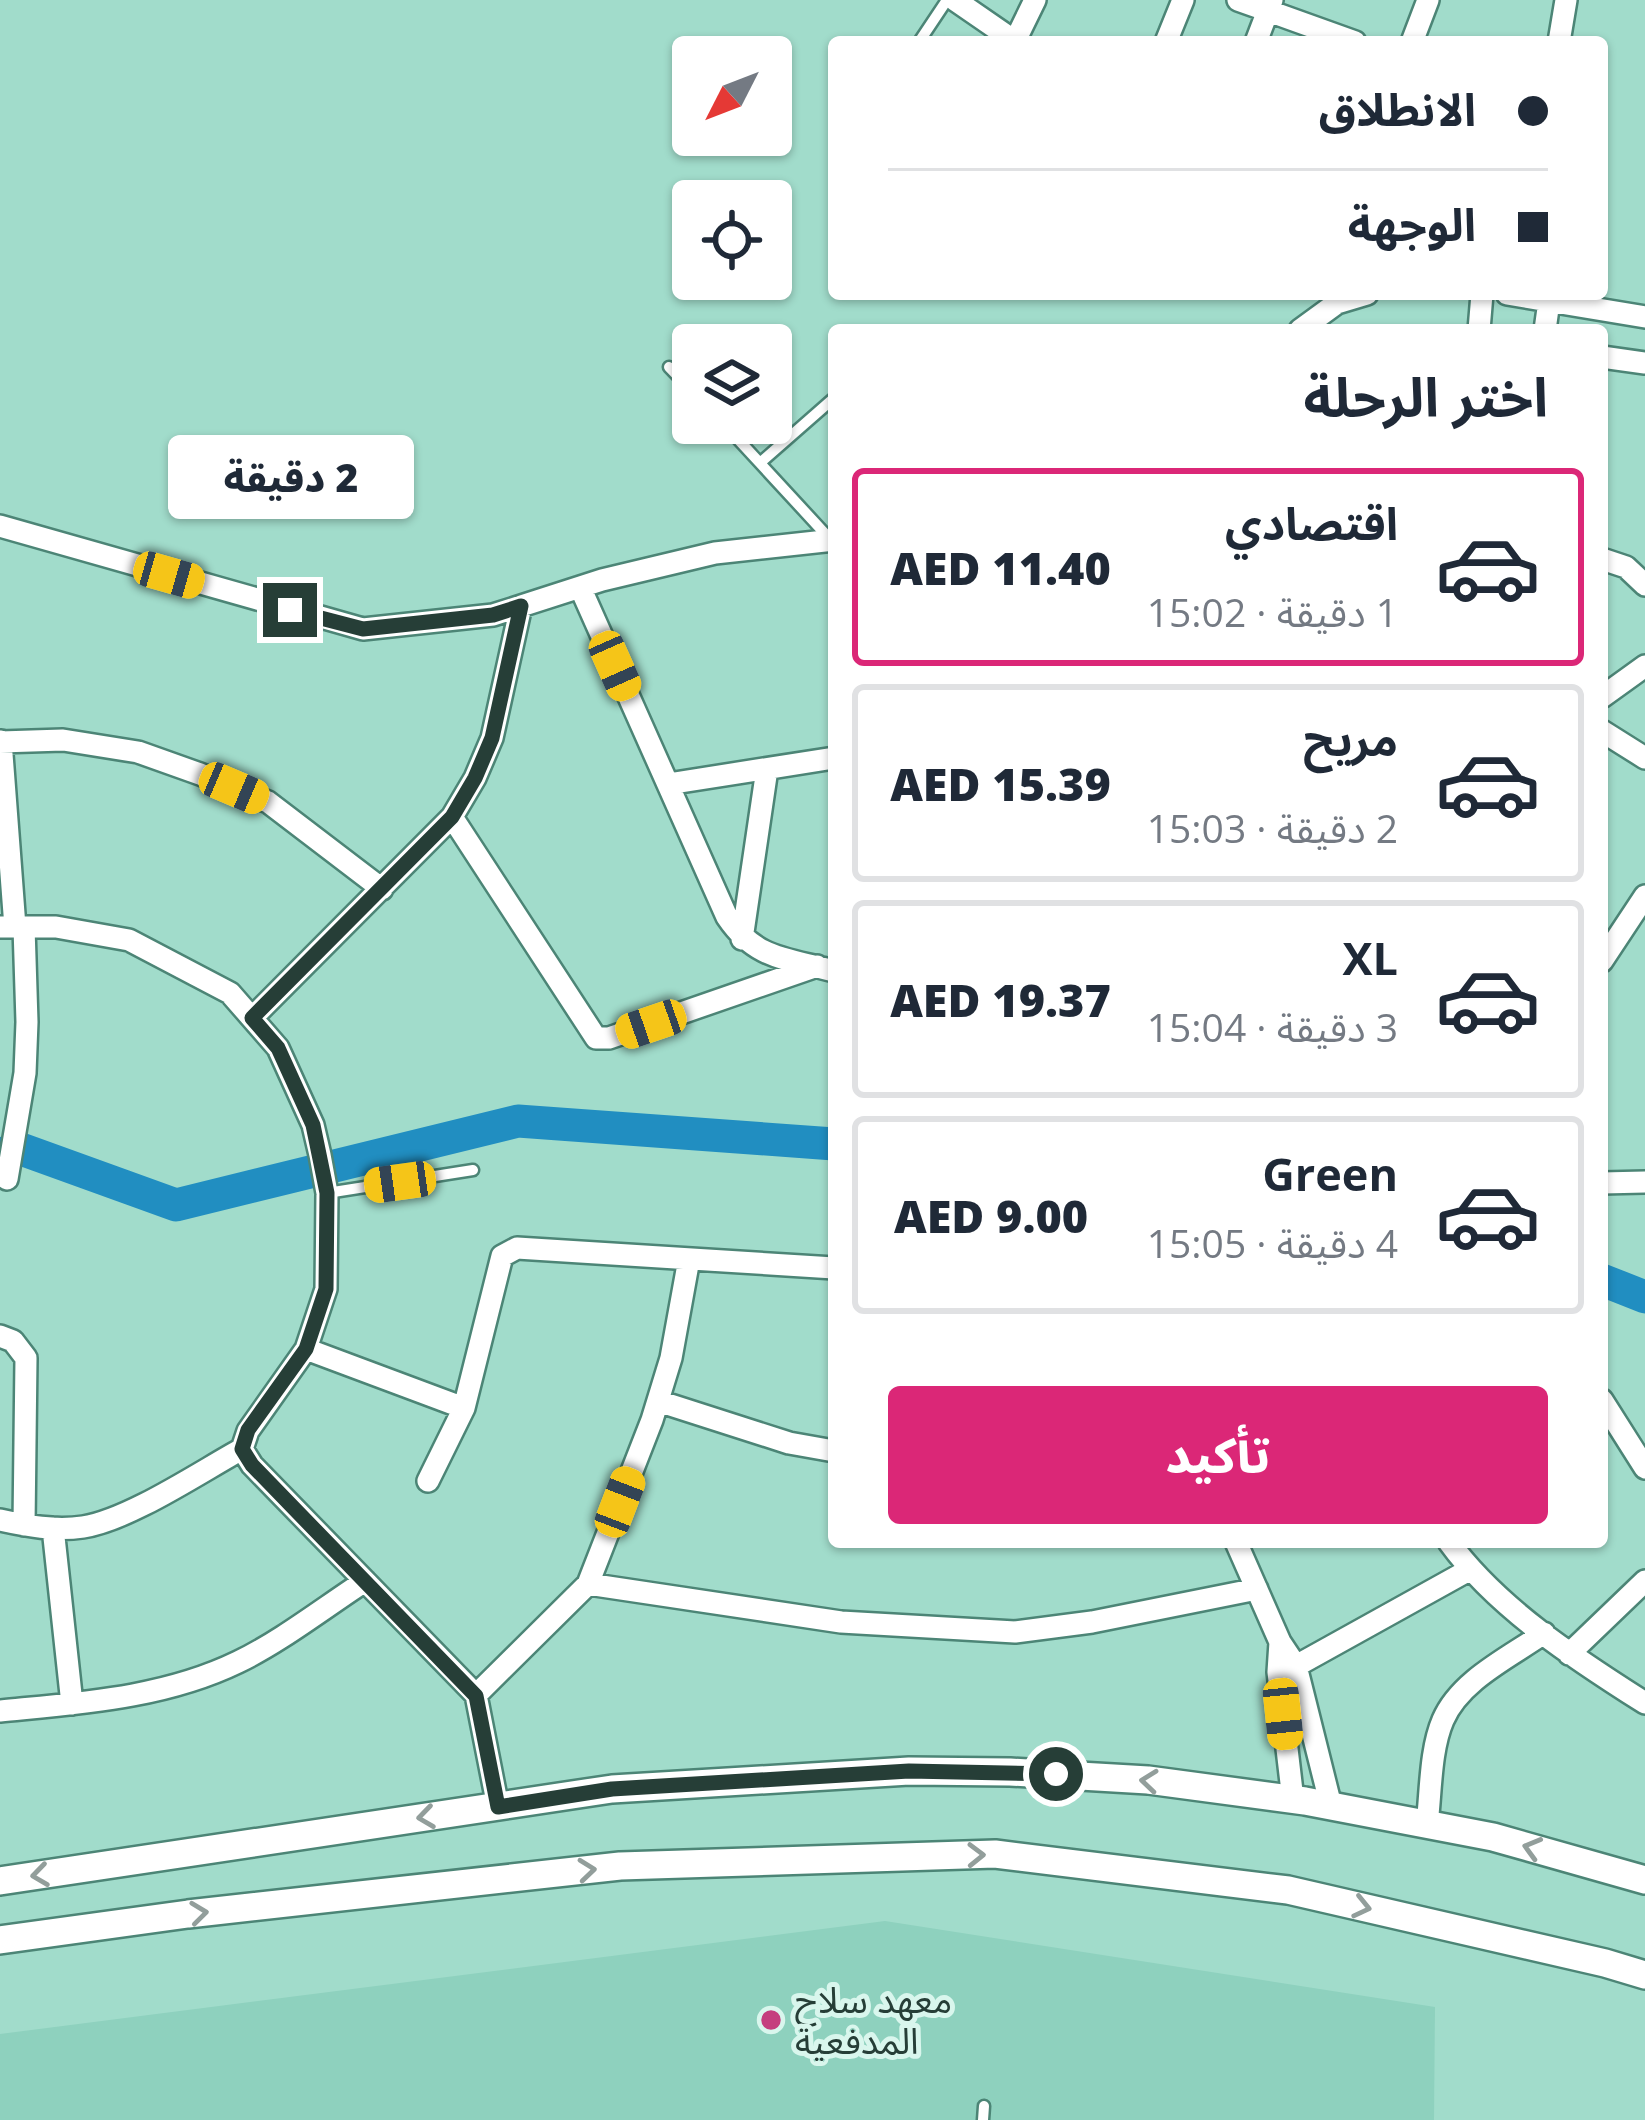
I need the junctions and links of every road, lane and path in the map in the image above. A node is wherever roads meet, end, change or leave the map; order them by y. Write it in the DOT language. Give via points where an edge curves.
graph roads {
  1 [pos="951,0"];
  2 [pos="1035,0"];
  3 [pos="1183,0"];
  4 [pos="1238,0"];
  5 [pos="1428,0"];
  6 [pos="1566,0"];
  7 [pos="1270,5"];
  8 [pos="924,36"];
  9 [pos="1007,36"];
  10 [pos="1019,36"];
  11 [pos="1168,36"];
  12 [pos="1258,36"];
  13 [pos="1341,36"];
  14 [pos="1414,36"];
  15 [pos="1559,36"];
  16 [pos="1336,300"];
  17 [pos="1559,300"];
  18 [pos="1645,317"];
  19 [pos="1307,324"];
  20 [pos="1608,358"];
  21 [pos="1645,363"];
  22 [pos="669,367"];
  23 [pos="672,370"];
  24 [pos="828,403"];
  25 [pos="743,444"];
  26 [pos="761,463"];
  27 [pos="0,526"];
  28 [pos="828,536"];
  29 [pos="828,540"];
  30 [pos="1608,561"];
  31 [pos="1645,585"];
  32 [pos="580,587"];
  33 [pos="521,606"];
  34 [pos="1645,666"];
  35 [pos="1608,694"];
  36 [pos="1608,734"];
  37 [pos="1,741"];
  38 [pos="1645,758"];
  39 [pos="828,759"];
  40 [pos="767,769"];
  41 [pos="668,784"];
  42 [pos="452,817"];
  43 [pos="382,889"];
  44 [pos="1645,896"];
  45 [pos="13,927"];
  46 [pos="742,939"];
  47 [pos="1608,952"];
  48 [pos="825,969"];
  49 [pos="252,1018"];
  50 [pos="472,1170"];
  51 [pos="324,1175"];
  52 [pos="7,1179"];
  53 [pos="1645,1182"];
  54 [pos="1608,1183"];
  55 [pos="689,1259"];
  56 [pos="828,1268"];
  57 [pos="0,1336"];
  58 [pos="306,1349"];
  59 [pos="658,1401"];
  60 [pos="464,1408"];
  61 [pos="1608,1409"];
  62 [pos="242,1449"];
  63 [pos="828,1449"];
  64 [pos="1645,1468"];
  65 [pos="428,1481"];
  66 [pos="0,1520"];
  67 [pos="24,1526"];
  68 [pos="53,1528"];
  69 [pos="1239,1548"];
  70 [pos="1453,1548"];
  71 [pos="1469,1570"];
  72 [pos="365,1581"];
  73 [pos="1645,1581"];
  74 [pos="588,1584"];
  75 [pos="1257,1589"];
  76 [pos="1544,1633"];
  77 [pos="1280,1642"];
  78 [pos="1569,1654"];
  79 [pos="1296,1666"];
  80 [pos="476,1696"];
  81 [pos="1645,1703"];
  82 [pos="72,1704"];
  83 [pos="0,1711"];
  84 [pos="1293,1800"];
  85 [pos="1331,1806"];
  86 [pos="498,1807"];
  87 [pos="1426,1825"];
  88 [pos="1645,1880"];
  89 [pos="0,1881"];
  90 [pos="0,1940"];
  91 [pos="1645,1975"];
  92 [pos="984,2106"];
  93 [pos="983,2120"];
  1 -- 8 [label="lane"];
  1 -- 9 [label="street"];
  2 -- 10 [label="street"];
  3 -- 11 [label="street"];
  4 -- 7 [label="street"];
  5 -- 14 [label="street"];
  6 -- 15 [label="street"];
  7 -- 12 [label="street"];
  7 -- 13 [label="street"];
  16 -- 19 [label="street"];
  17 -- 18 [label="street"];
  20 -- 21 [label="street"];
  22 -- 23 [label="lane"];
  24 -- 26 [label="lane"];
  25 -- 26 [label="lane"];
  26 -- 28 [label="lane"];
  27 -- 33 [label="street" via="363,629"];
  29 -- 32 [label="street" via="715,553"];
  30 -- 31 [label="street"];
  32 -- 33 [label="street"];
  32 -- 41 [label="street"];
  33 -- 42 [label="street" via="492,738"];
  34 -- 35 [label="street"];
  36 -- 38 [label="street"];
  37 -- 43 [label="street" via="138,752 200,774 268,802"];
  37 -- 45 [label="street"];
  39 -- 40 [label="street"];
  40 -- 41 [label="street"];
  40 -- 46 [label="street"];
  41 -- 46 [label="street"];
  42 -- 43 [label="street"];
  42 -- 48 [label="street" via="596,1038"];
  43 -- 49 [label="street"];
  44 -- 47 [label="street"];
  45 -- 49 [label="street" via="129,940 230,993"];
  45 -- 52 [label="street" via="27,1022"];
  46 -- 48 [label="street"];
  49 -- 51 [label="street" via="278,1048 313,1125"];
  50 -- 51 [label="lane"];
  51 -- 58 [label="street" via="326,1289"];
  53 -- 54 [label="street"];
  55 -- 56 [label="street"];
  55 -- 59 [label="street"];
  55 -- 60 [label="street" via="517,1249 502,1256"];
  57 -- 67 [label="street" via="26,1358"];
  58 -- 60 [label="street"];
  58 -- 62 [label="street"];
  59 -- 63 [label="street"];
  59 -- 74 [label="street"];
  60 -- 65 [label="street"];
  61 -- 64 [label="street"];
  62 -- 68 [label="street" via="140,1507 86,1527"];
  62 -- 72 [label="street"];
  66 -- 67 [label="street"];
  67 -- 68 [label="street"];
  68 -- 82 [label="street"];
  69 -- 75 [label="street"];
  70 -- 71 [label="street"];
  71 -- 76 [label="street"];
  71 -- 79 [label="street"];
  72 -- 80 [label="street"];
  72 -- 82 [label="street" via="243,1660 199,1679"];
  73 -- 78 [label="street"];
  74 -- 75 [label="street" via="841,1622 1015,1632"];
  74 -- 80 [label="street"];
  75 -- 77 [label="street"];
  76 -- 78 [label="street"];
  76 -- 87 [label="street" via="1455,1700 1442,1722"];
  77 -- 79 [label="street"];
  77 -- 84 [label="street"];
  78 -- 81 [label="street"];
  79 -- 85 [label="street"];
  80 -- 86 [label="street"];
  82 -- 83 [label="street"];
  84 -- 85 [label="street"];
  84 -- 86 [label="street, one-way" via="1148,1780 909,1771 612,1789"];
  85 -- 87 [label="street"];
  86 -- 89 [label="street, one-way"];
  88 -- 87 [label="street, one-way"];
  90 -- 91 [label="street, one-way" via="620,1866 995,1854 1288,1890"];
  92 -- 93 [label="lane"];
}
